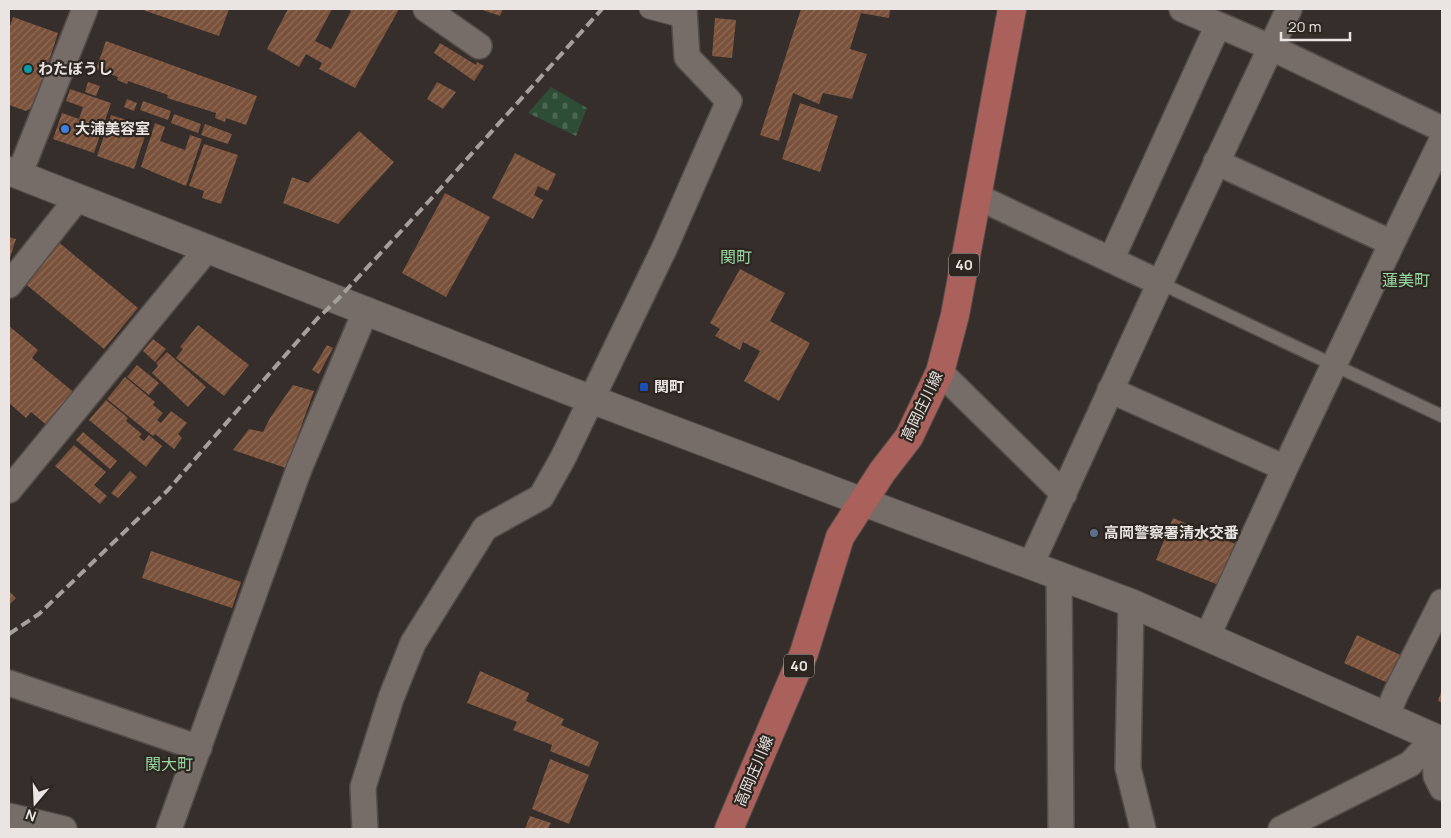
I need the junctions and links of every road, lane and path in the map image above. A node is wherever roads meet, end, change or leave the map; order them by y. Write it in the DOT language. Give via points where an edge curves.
graph roads {
  1 [pos="84,9"];
  2 [pos="426,9"];
  3 [pos="649,9"];
  4 [pos="1012,9"];
  5 [pos="1182,9"];
  6 [pos="1289,9"];
  7 [pos="684,14"];
  8 [pos="1218,25"];
  9 [pos="479,46"];
  10 [pos="1272,48"];
  11 [pos="1442,129"];
  12 [pos="1442,140"];
  13 [pos="1216,162"];
  14 [pos="14,173"];
  15 [pos="978,196"];
  16 [pos="77,198"];
  17 [pos="1392,242"];
  18 [pos="208,248"];
  19 [pos="1111,260"];
  20 [pos="1160,282"];
  21 [pos="9,285"];
  22 [pos="366,310"];
  23 [pos="1335,365"];
  24 [pos="940,372"];
  25 [pos="1110,390"];
  26 [pos="592,399"];
  27 [pos="1442,416"];
  28 [pos="1285,468"];
  29 [pos="9,490"];
  30 [pos="1064,494"];
  31 [pos="863,501"];
  32 [pos="1031,564"];
  33 [pos="1059,575"];
  34 [pos="1131,602"];
  35 [pos="1442,602"];
  36 [pos="1207,637"];
  37 [pos="9,683"];
  38 [pos="1386,717"];
  39 [pos="1439,739"];
  40 [pos="199,748"];
  41 [pos="1442,788"];
  42 [pos="9,816"];
  43 [pos="64,829"];
  44 [pos="169,829"];
  45 [pos="365,829"];
  46 [pos="729,829"];
  47 [pos="1061,829"];
  48 [pos="1143,829"];
  49 [pos="1281,829"];
  1 -- 14 [label="street"];
  2 -- 9 [label="street"];
  3 -- 7 [label="street"];
  4 -- 15 [label="main road, 高岡庄川線 / 40"];
  5 -- 8 [label="street"];
  6 -- 10 [label="street"];
  7 -- 26 [label="street" via="687,57 729,101 665,247"];
  8 -- 10 [label="street"];
  8 -- 19 [label="street"];
  10 -- 11 [label="street"];
  10 -- 13 [label="street"];
  12 -- 17 [label="street"];
  13 -- 17 [label="street"];
  13 -- 20 [label="street"];
  14 -- 16 [label="street"];
  15 -- 19 [label="street"];
  15 -- 24 [label="main road, 高岡庄川線 / 40" via="955,315"];
  16 -- 18 [label="street"];
  16 -- 21 [label="street"];
  17 -- 23 [label="street"];
  18 -- 22 [label="street"];
  18 -- 29 [label="street"];
  19 -- 20 [label="street"];
  20 -- 23 [label="lane"];
  20 -- 25 [label="street"];
  22 -- 26 [label="street"];
  22 -- 40 [label="street" via="300,470"];
  23 -- 27 [label="lane"];
  23 -- 28 [label="street"];
  24 -- 30 [label="street"];
  24 -- 31 [label="main road, 高岡庄川線 / 40" via="909,437"];
  25 -- 28 [label="street"];
  25 -- 30 [label="street"];
  26 -- 31 [label="street"];
  26 -- 45 [label="street" via="541,497 485,528 413,643 391,698 363,787"];
  28 -- 36 [label="street"];
  30 -- 32 [label="street"];
  31 -- 32 [label="street"];
  31 -- 46 [label="main road, 高岡庄川線 / 40" via="840,537 804,653"];
  32 -- 33 [label="street"];
  33 -- 34 [label="street"];
  33 -- 47 [label="street"];
  34 -- 36 [label="street"];
  34 -- 48 [label="street" via="1128,768"];
  35 -- 38 [label="street"];
  36 -- 38 [label="street"];
  37 -- 40 [label="street"];
  38 -- 39 [label="street"];
  39 -- 41 [label="street" via="1436,776"];
  39 -- 49 [label="street" via="1410,764"];
  40 -- 44 [label="street"];
  42 -- 43 [label="street"];
}
